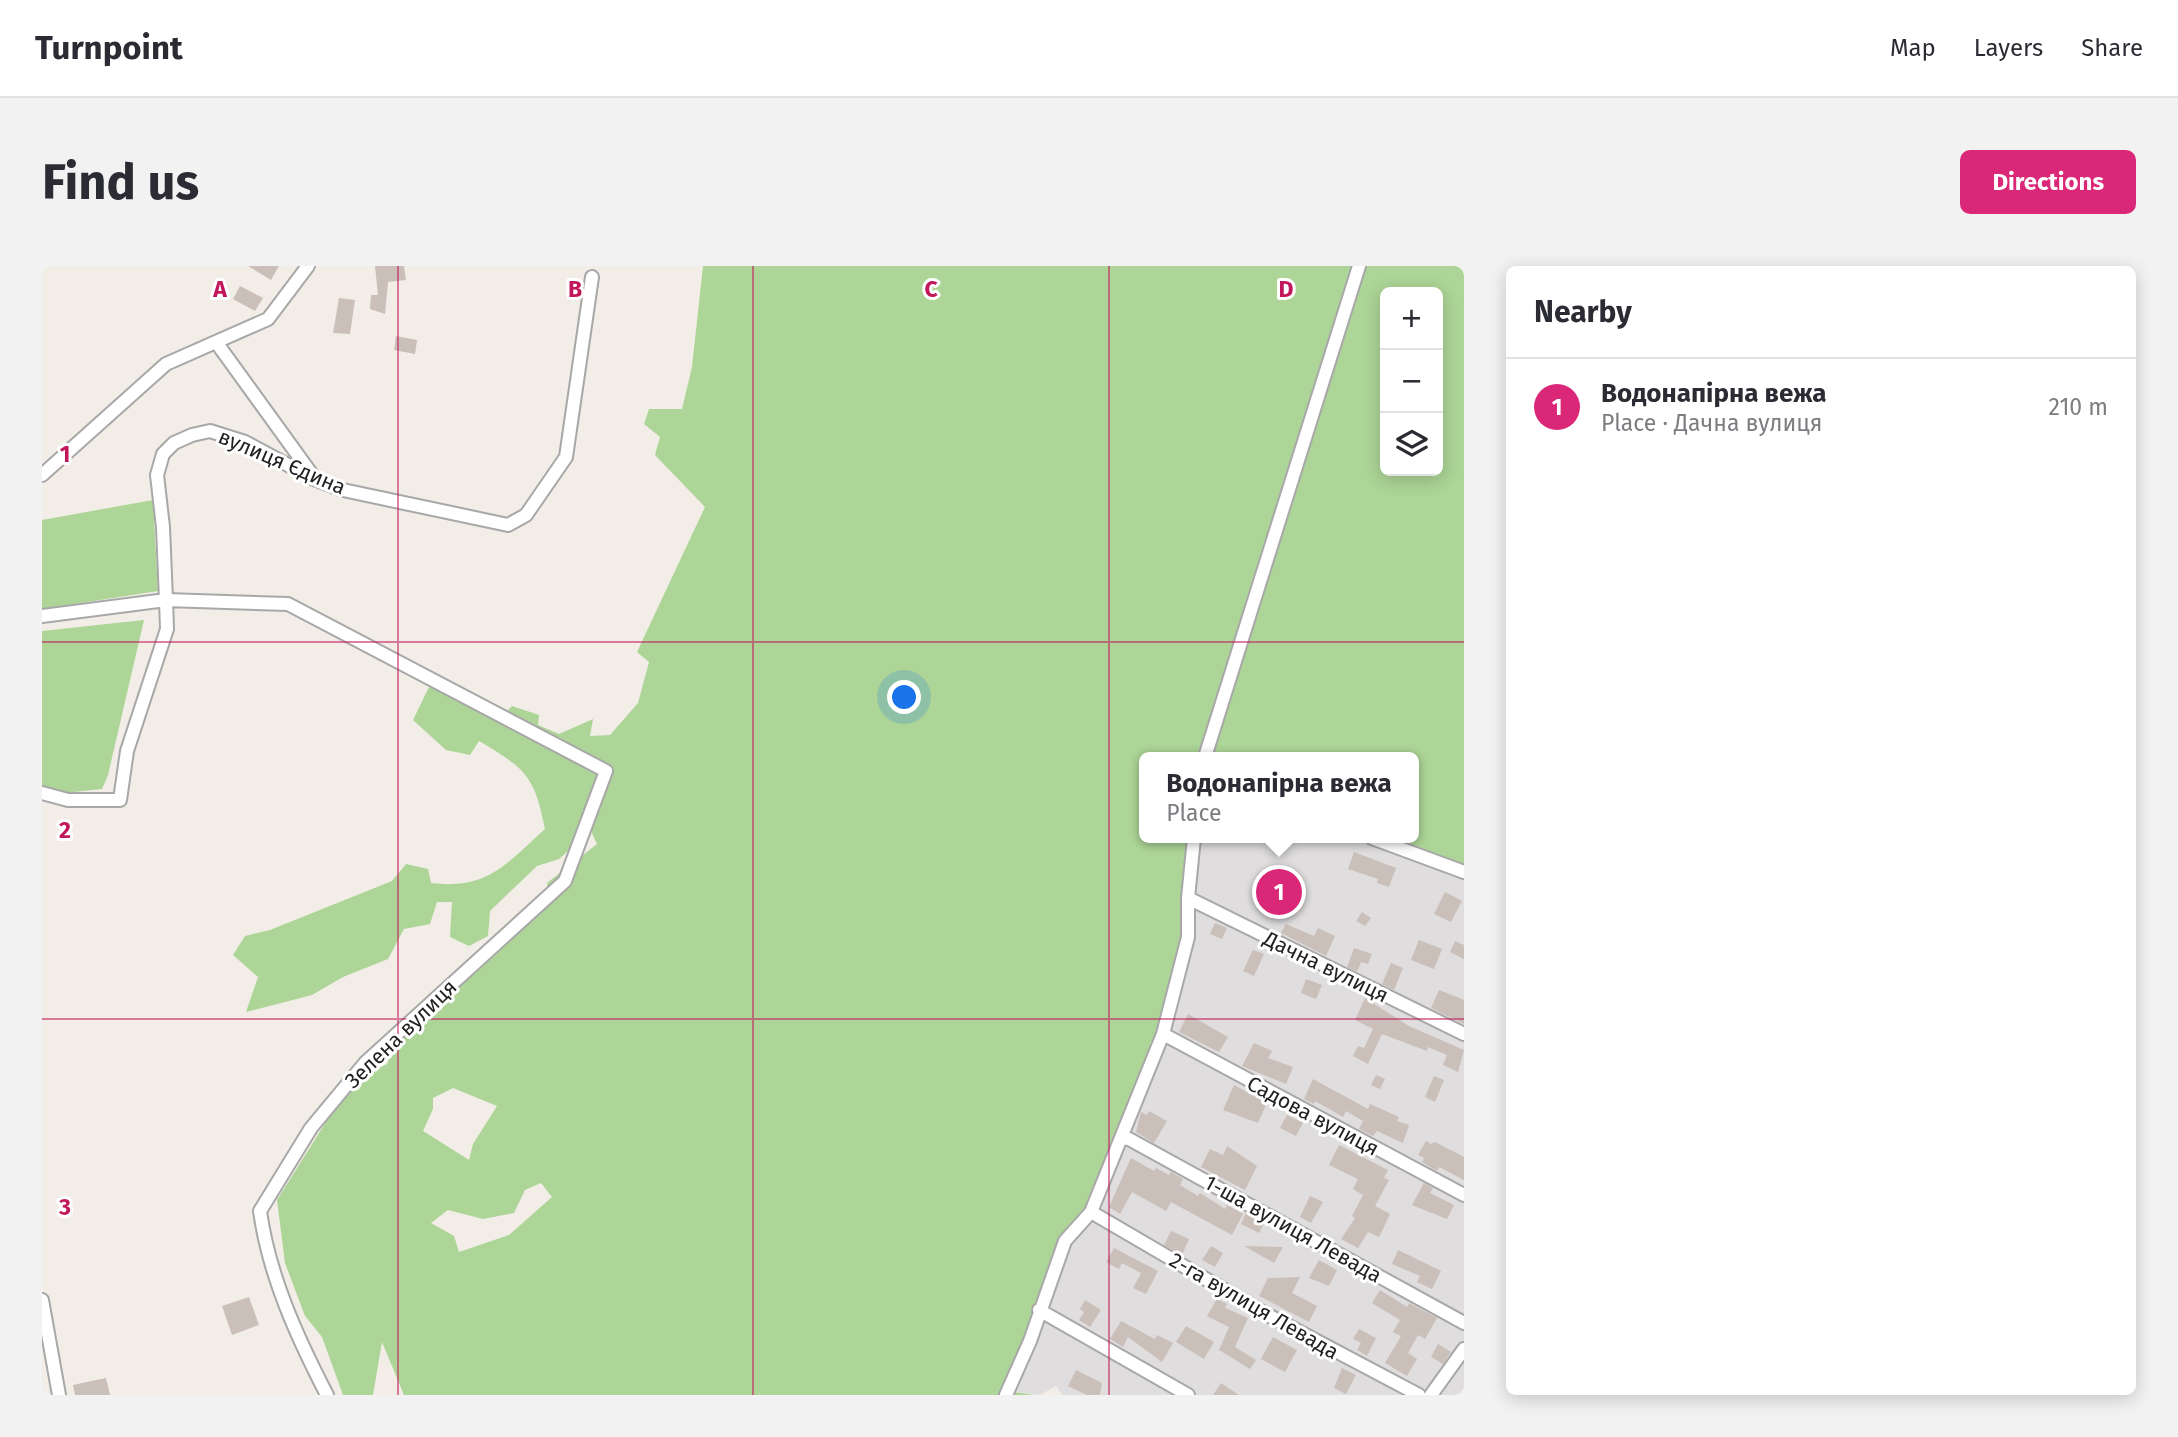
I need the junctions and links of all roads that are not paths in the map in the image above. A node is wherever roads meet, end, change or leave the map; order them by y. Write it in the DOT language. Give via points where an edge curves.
graph roads {
  1 [pos="308,266"];
  2 [pos="1359,266"];
  3 [pos="592,277"];
  4 [pos="216,342"];
  5 [pos="42,475"];
  6 [pos="315,480"];
  7 [pos="166,600"];
  8 [pos="42,616"];
  9 [pos="1207,752"];
  10 [pos="42,793"];
  11 [pos="1194,843"];
  12 [pos="1386,843"];
  13 [pos="1464,872"];
  14 [pos="1188,898"];
  15 [pos="1163,1034"];
  16 [pos="1464,1034"];
  17 [pos="1122,1138"];
  18 [pos="1464,1195"];
  19 [pos="1091,1212"];
  20 [pos="42,1300"];
  21 [pos="1039,1310"];
  22 [pos="1464,1324"];
  23 [pos="1464,1349"];
  24 [pos="59,1395"];
  25 [pos="327,1395"];
  26 [pos="1006,1395"];
  27 [pos="1188,1395"];
  28 [pos="1419,1395"];
  29 [pos="1431,1395"];
  1 -- 4 [label="street" via="268,319"];
  2 -- 9 [label="street"];
  3 -- 6 [label="street, вулиця Єдина" via="566,457 526,515 508,525"];
  4 -- 5 [label="street" via="166,364"];
  4 -- 6 [label="street"];
  6 -- 7 [label="street, вулиця Єдина" via="245,442 211,431 174,443 163,454 157,475"];
  7 -- 8 [label="street"];
  7 -- 10 [label="street, вулиця Єдина" via="167,629 127,751 120,800 68,800"];
  7 -- 25 [label="street, Зелена вулиця" via="288,604 606,771 565,881 365,1063 311,1128 260,1210 267,1248 299,1341"];
  11 -- 14 [label="street"];
  12 -- 13 [label="street"];
  14 -- 15 [label="street" via="1188,937"];
  14 -- 16 [label="street, Дачна вулиця"];
  15 -- 17 [label="street"];
  15 -- 18 [label="street, Садова вулиця"];
  17 -- 19 [label="street"];
  17 -- 22 [label="street, 1-ша вулиця Левада"];
  19 -- 21 [label="street" via="1065,1241"];
  19 -- 28 [label="street, 2-га вулиця Левада" via="1264,1313"];
  20 -- 24 [label="street"];
  21 -- 26 [label="street"];
  21 -- 27 [label="street"];
  23 -- 29 [label="street"];
}
